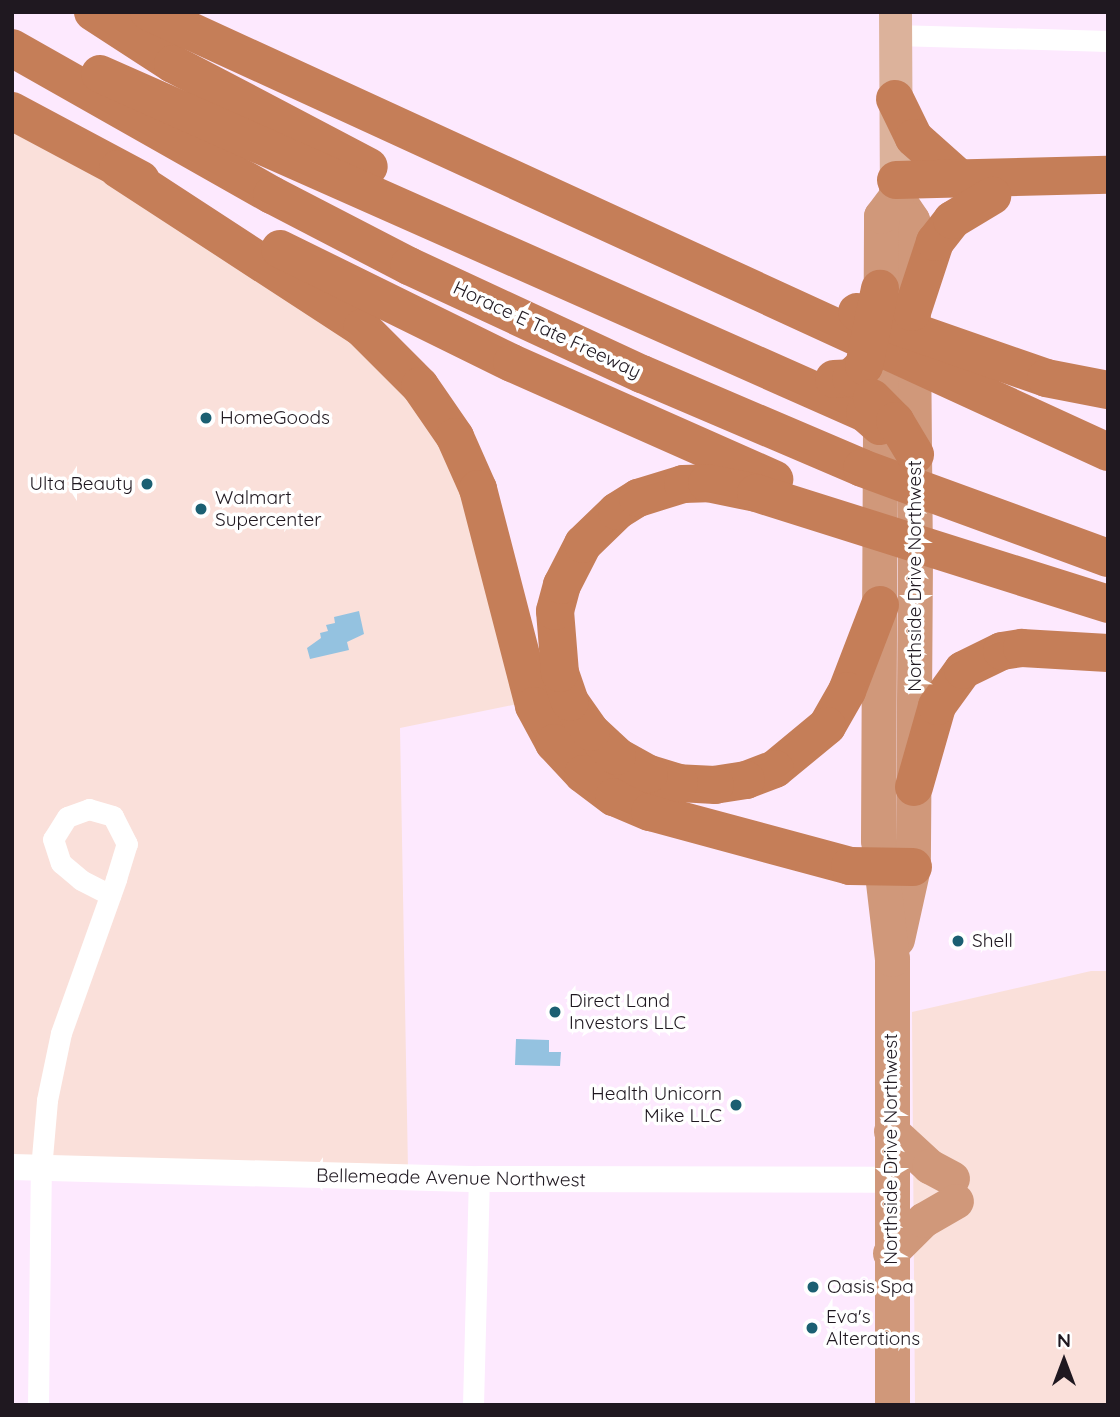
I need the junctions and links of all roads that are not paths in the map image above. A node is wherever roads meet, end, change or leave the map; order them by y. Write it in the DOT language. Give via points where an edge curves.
graph roads {
  1 [pos="93,12"];
  2 [pos="149,12"];
  3 [pos="206,12"];
  4 [pos="895,24"];
  5 [pos="12,33"];
  6 [pos="1108,41"];
  7 [pos="12,48"];
  8 [pos="895,99"];
  9 [pos="12,109"];
  10 [pos="394,126"];
  11 [pos="118,169"];
  12 [pos="1108,175"];
  13 [pos="959,178"];
  14 [pos="368,179"];
  15 [pos="896,188"];
  16 [pos="547,195"];
  17 [pos="992,196"];
  18 [pos="1108,198"];
  19 [pos="901,285"];
  20 [pos="913,371"];
  21 [pos="834,379"];
  22 [pos="1108,390"];
  23 [pos="873,414"];
  24 [pos="1108,452"];
  25 [pos="915,454"];
  26 [pos="930,547"];
  27 [pos="1108,558"];
  28 [pos="1108,604"];
  29 [pos="880,605"];
  30 [pos="1108,653"];
  31 [pos="914,787"];
  32 [pos="896,868"];
  33 [pos="110,895"];
  34 [pos="891,1131"];
  35 [pos="12,1167"];
  36 [pos="41,1169"];
  37 [pos="479,1179"];
  38 [pos="891,1180"];
  39 [pos="890,1254"];
  40 [pos="889,1396"];
  41 [pos="38,1405"];
  42 [pos="473,1405"];
  1 -- 14 [label="highway"];
  2 -- 10 [label="highway"];
  3 -- 10 [label="highway"];
  4 -- 6 [label="street"];
  4 -- 8 [label="main road, Northside Drive Northwest"];
  5 -- 14 [label="highway" via="185,114"];
  7 -- 27 [label="highway, Horace E Tate Freeway" via="272,195 605,357 862,468"];
  8 -- 13 [label="highway" via="914,138"];
  8 -- 15 [label="main road, Northside Drive Northwest"];
  9 -- 11 [label="highway"];
  10 -- 16 [label="highway"];
  11 -- 26 [label="highway" via="512,363"];
  11 -- 32 [label="highway" via="362,328 420,386 455,437 478,489 534,706 555,743 583,774 614,797 650,812 850,866"];
  12 -- 13 [label="highway"];
  13 -- 15 [label="highway"];
  14 -- 21 [label="highway"];
  14 -- 23 [label="highway"];
  15 -- 17 [label="highway"];
  15 -- 19 [label="highway, Northside Drive Northwest" via="881,216"];
  16 -- 22 [label="highway" via="920,335 1046,378"];
  16 -- 24 [label="highway"];
  17 -- 18 [label="highway"];
  17 -- 19 [label="highway" via="953,220"];
  19 -- 20 [label="highway, Northside Drive Northwest"];
  19 -- 21 [label="highway" via="864,366 851,377"];
  19 -- 23 [label="highway, Northside Drive Northwest"];
  20 -- 23 [label="highway"];
  20 -- 25 [label="highway, Northside Drive Northwest"];
  21 -- 23 [label="highway"];
  23 -- 25 [label="highway"];
  23 -- 29 [label="highway, Northside Drive Northwest"];
  25 -- 31 [label="highway, Northside Drive Northwest"];
  26 -- 28 [label="highway"];
  26 -- 29 [label="highway" via="731,486 683,484 660,490 638,498 601,524 572,562 555,611 560,673 570,702 591,732 617,756 649,774 679,783 715,785 746,780 775,769 827,726"];
  29 -- 32 [label="highway, Northside Drive Northwest"];
  30 -- 31 [label="highway" via="1021,648 1002,651 963,670 937,705"];
  31 -- 32 [label="highway, Northside Drive Northwest"];
  32 -- 34 [label="highway, Northside Drive Northwest"];
  33 -- 36 [label="street" via="61,1033 47,1100"];
  34 -- 38 [label="highway, Northside Drive Northwest"];
  34 -- 39 [label="highway" via="954,1190"];
  35 -- 36 [label="street, Bellemeade Avenue Northwest"];
  36 -- 37 [label="street, Bellemeade Avenue Northwest"];
  36 -- 41 [label="street"];
  37 -- 38 [label="street, Bellemeade Avenue Northwest"];
  37 -- 42 [label="street"];
  38 -- 39 [label="highway, Northside Drive Northwest"];
  39 -- 40 [label="highway, Northside Drive Northwest"];
}
